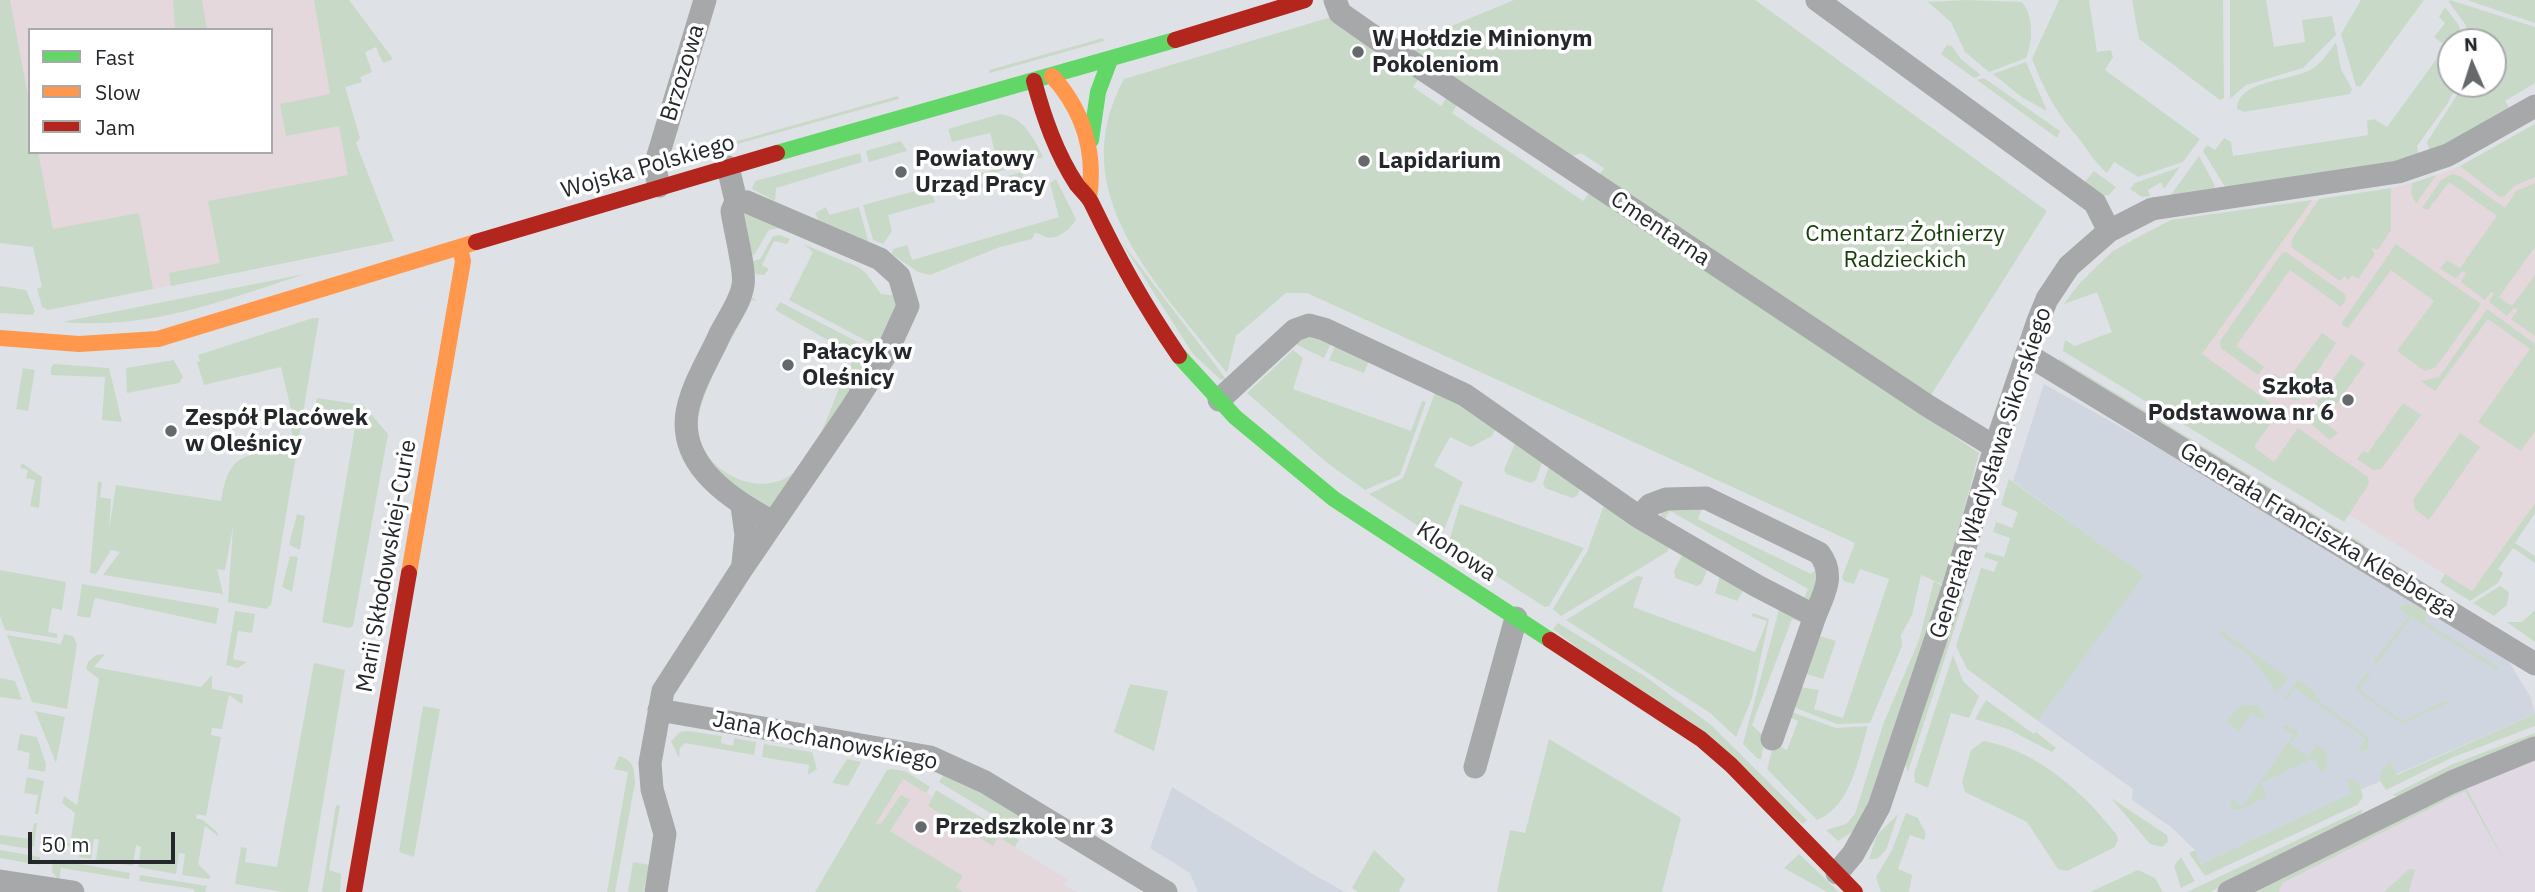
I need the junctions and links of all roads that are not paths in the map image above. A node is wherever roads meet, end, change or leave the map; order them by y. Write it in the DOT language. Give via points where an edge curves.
graph roads {
  1 [pos="1305,0"];
  2 [pos="1335,0"];
  3 [pos="1817,0"];
  4 [pos="700,2"];
  5 [pos="1110,60"];
  6 [pos="1052,76"];
  7 [pos="1034,81"];
  8 [pos="2535,106"];
  9 [pos="1090,158"];
  10 [pos="727,167"];
  11 [pos="659,186"];
  12 [pos="1089,198"];
  13 [pos="736,201"];
  14 [pos="2109,231"];
  15 [pos="460,248"];
  16 [pos="0,338"];
  17 [pos="2028,355"];
  18 [pos="1219,400"];
  19 [pos="1995,447"];
  20 [pos="742,506"];
  21 [pos="1639,517"];
  22 [pos="773,522"];
  23 [pos="741,570"];
  24 [pos="1815,616"];
  25 [pos="1516,618"];
  26 [pos="2535,664"];
  27 [pos="659,710"];
  28 [pos="1772,739"];
  29 [pos="2535,748"];
  30 [pos="1475,767"];
  31 [pos="1837,873"];
  32 [pos="0,880"];
  33 [pos="73,892"];
  34 [pos="354,892"];
  35 [pos="656,892"];
  36 [pos="1166,892"];
  37 [pos="1855,892"];
  38 [pos="2229,892"];
  1 -- 5 [label="street, Wojska Polskiego"];
  2 -- 19 [label="street, Cmentarna" via="1340,13"];
  3 -- 14 [label="street" via="2095,203"];
  4 -- 11 [label="street, Brzozowa" via="657,159"];
  5 -- 6 [label="street, Wojska Polskiego"];
  5 -- 9 [label="street, Klonowa" via="1095,105"];
  6 -- 7 [label="street, Wojska Polskiego"];
  6 -- 9 [label="street, Klonowa" via="1078,110"];
  7 -- 10 [label="street, Wojska Polskiego"];
  7 -- 12 [label="street, Klonowa" via="1048,130"];
  8 -- 14 [label="street, Generała Władysława Sikorskiego" via="2472,143 2413,168 2166,205"];
  9 -- 12 [label="street, Klonowa"];
  10 -- 11 [label="street, Wojska Polskiego"];
  10 -- 13 [label="street"];
  11 -- 15 [label="street, Wojska Polskiego"];
  12 -- 18 [label="street, Klonowa" via="1137,295 1185,364"];
  13 -- 20 [label="street" via="732,211 744,285 686,417 694,458"];
  13 -- 22 [label="street" via="887,264 899,276 908,306 874,373"];
  14 -- 17 [label="street, Generała Władysława Sikorskiego" via="2058,280"];
  15 -- 16 [label="street, Wojska Polskiego" via="158,339 79,344"];
  15 -- 34 [label="street, Marii Skłodowskiej-Curie" via="461,272"];
  17 -- 19 [label="street, Generała Władysława Sikorskiego"];
  17 -- 26 [label="street, Generała Franciszka Kleeberga"];
  18 -- 21 [label="street" via="1295,330 1317,326 1465,395"];
  18 -- 25 [label="street, Klonowa" via="1310,482"];
  19 -- 31 [label="street, Generała Władysława Sikorskiego" via="1879,807"];
  20 -- 22 [label="street"];
  20 -- 23 [label="street" via="746,535"];
  21 -- 24 [label="street"];
  21 -- 24 [label="street" via="1650,505 1666,499 1706,498 1819,553 1828,565 1829,579"];
  22 -- 23 [label="street"];
  23 -- 27 [label="street" via="666,684"];
  24 -- 28 [label="street"];
  25 -- 30 [label="street"];
  25 -- 31 [label="street, Klonowa" via="1701,739"];
  27 -- 35 [label="street" via="650,776 665,834"];
  27 -- 36 [label="street, Jana Kochanowskiego" via="930,757 985,782"];
  29 -- 38 [label="street" via="2452,782"];
  31 -- 37 [label="street, Klonowa"];
  32 -- 33 [label="street"];
}
